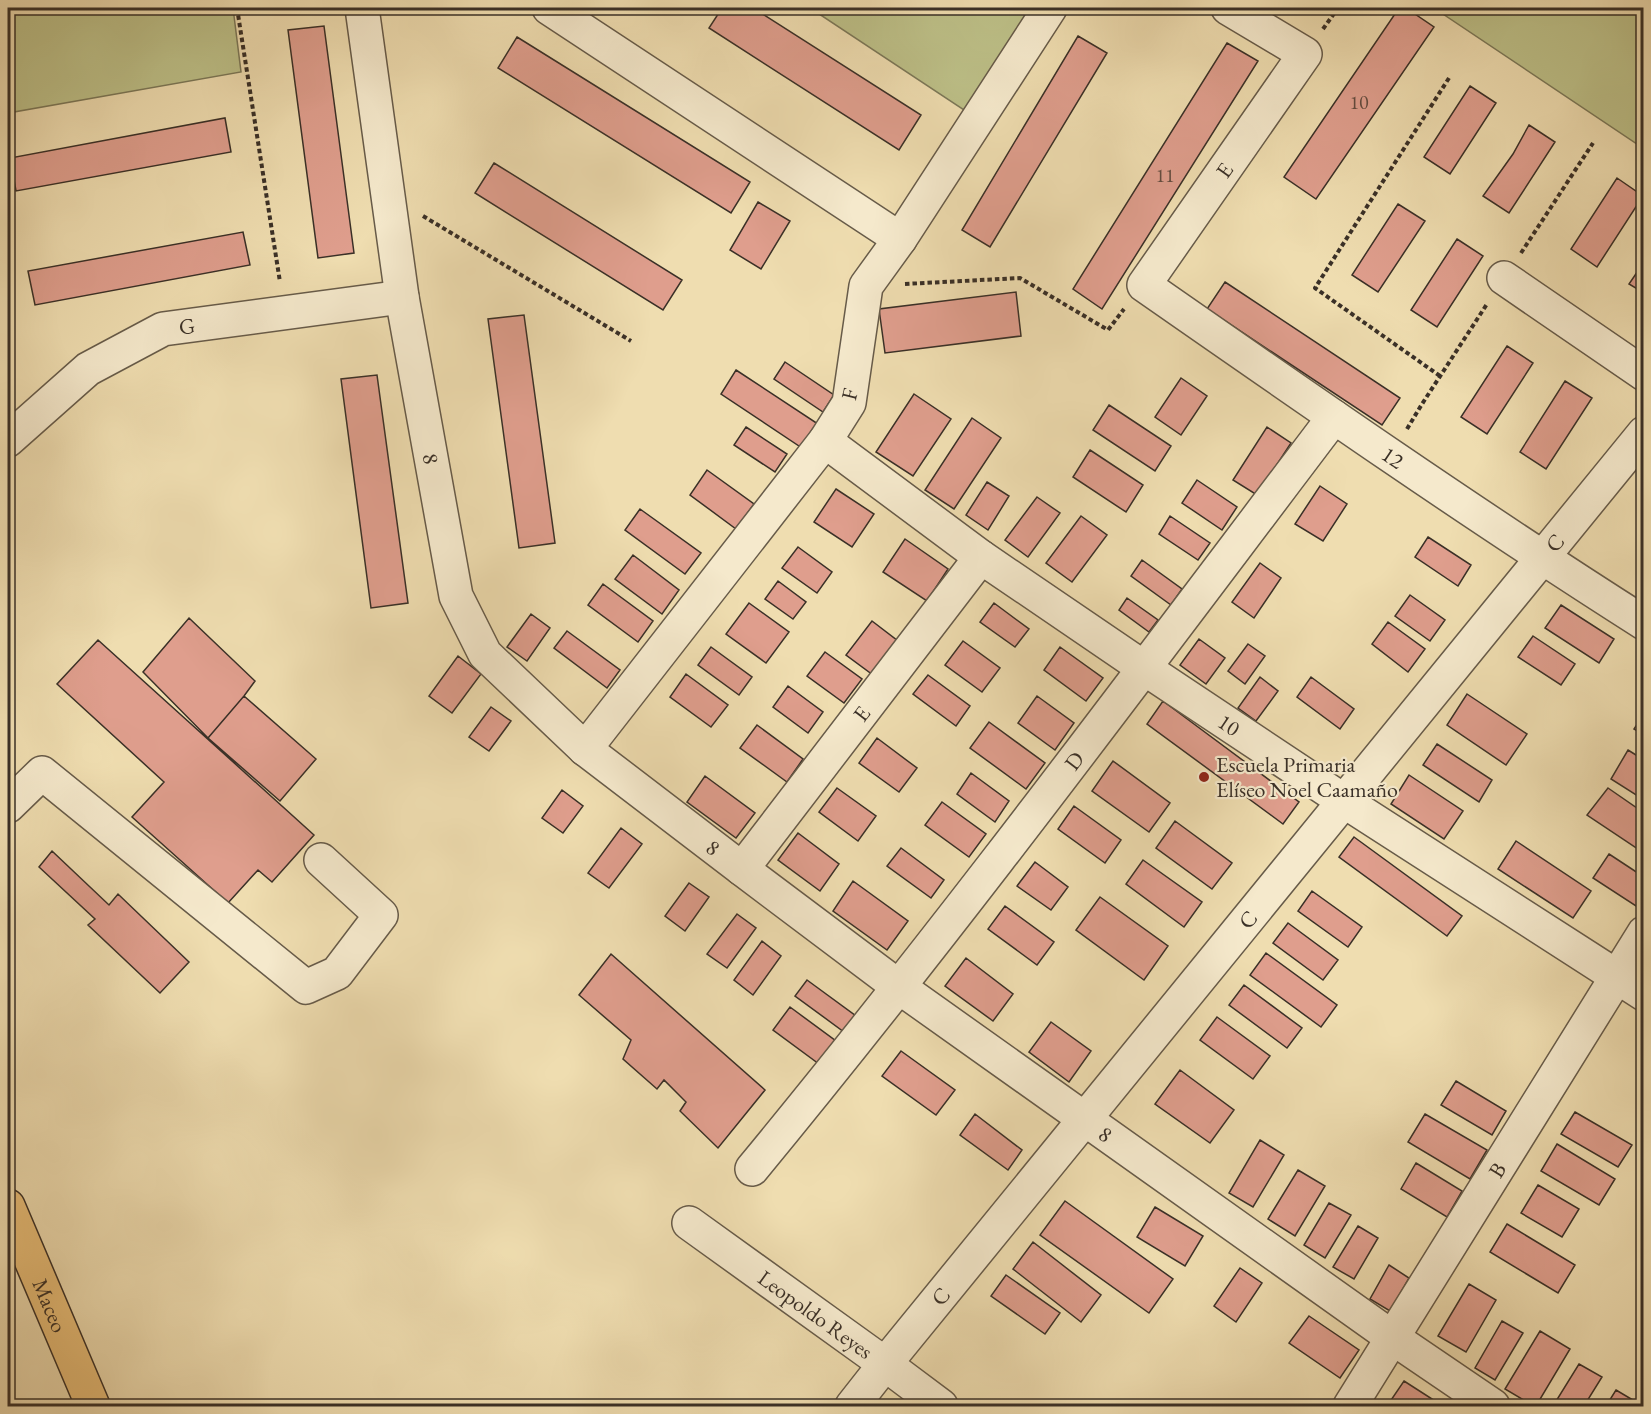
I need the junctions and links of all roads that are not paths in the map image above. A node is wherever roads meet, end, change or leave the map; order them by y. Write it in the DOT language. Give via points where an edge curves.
graph roads {
  1 [pos="372,8"];
  2 [pos="549,8"];
  3 [pos="1050,8"];
  4 [pos="1228,8"];
  5 [pos="1265,17"];
  6 [pos="900,239"];
  7 [pos="1504,278"];
  8 [pos="1144,285"];
  9 [pos="402,297"];
  10 [pos="1644,374"];
  11 [pos="1334,417"];
  12 [pos="1644,433"];
  13 [pos="8,440"];
  14 [pos="825,441"];
  15 [pos="981,557"];
  16 [pos="1542,558"];
  17 [pos="1644,623"];
  18 [pos="1144,668"];
  19 [pos="585,749"];
  20 [pos="1344,801"];
  21 [pos="8,806"];
  22 [pos="321,860"];
  23 [pos="742,869"];
  24 [pos="1644,933"];
  25 [pos="1617,976"];
  26 [pos="899,987"];
  27 [pos="1644,994"];
  28 [pos="1085,1119"];
  29 [pos="752,1169"];
  30 [pos="8,1206"];
  31 [pos="689,1223"];
  32 [pos="1393,1338"];
  33 [pos="885,1364"];
  34 [pos="93,1407"];
  35 [pos="852,1407"];
  36 [pos="941,1407"];
  37 [pos="1350,1407"];
  38 [pos="1493,1407"];
  1 -- 9 [label="street, 8"];
  2 -- 6 [label="street"];
  3 -- 6 [label="street, F"];
  4 -- 5 [label="street"];
  5 -- 8 [label="street, E" via="1305,54"];
  6 -- 14 [label="street, F" via="866,286 849,403"];
  7 -- 10 [label="street"];
  8 -- 11 [label="street, 12"];
  9 -- 13 [label="street, G" via="162,329 88,369"];
  9 -- 19 [label="street, 8" via="456,596 485,654"];
  11 -- 16 [label="street, 12"];
  11 -- 18 [label="street, D"];
  12 -- 16 [label="street, C"];
  14 -- 15 [label="street, 10"];
  14 -- 19 [label="street, F"];
  15 -- 18 [label="street, 10"];
  15 -- 23 [label="street, E"];
  16 -- 17 [label="street, 12"];
  16 -- 20 [label="street, C"];
  18 -- 20 [label="street, 10"];
  18 -- 26 [label="street, D"];
  19 -- 23 [label="street, 8"];
  20 -- 25 [label="street, 10"];
  20 -- 28 [label="street, C"];
  21 -- 22 [label="street" via="42,773 306,987 337,973 381,915"];
  23 -- 26 [label="street, 8"];
  24 -- 25 [label="street, B"];
  25 -- 27 [label="street, 10"];
  25 -- 32 [label="street, B"];
  26 -- 28 [label="street, 8"];
  26 -- 29 [label="street, D"];
  28 -- 32 [label="street, 8"];
  28 -- 33 [label="street, C"];
  30 -- 34 [label="main road, Maceo"];
  31 -- 33 [label="street, Leopoldo Reyes"];
  32 -- 37 [label="street, B"];
  32 -- 38 [label="street, 8"];
  33 -- 35 [label="street, C"];
  33 -- 36 [label="street, Leopoldo Reyes"];
}
